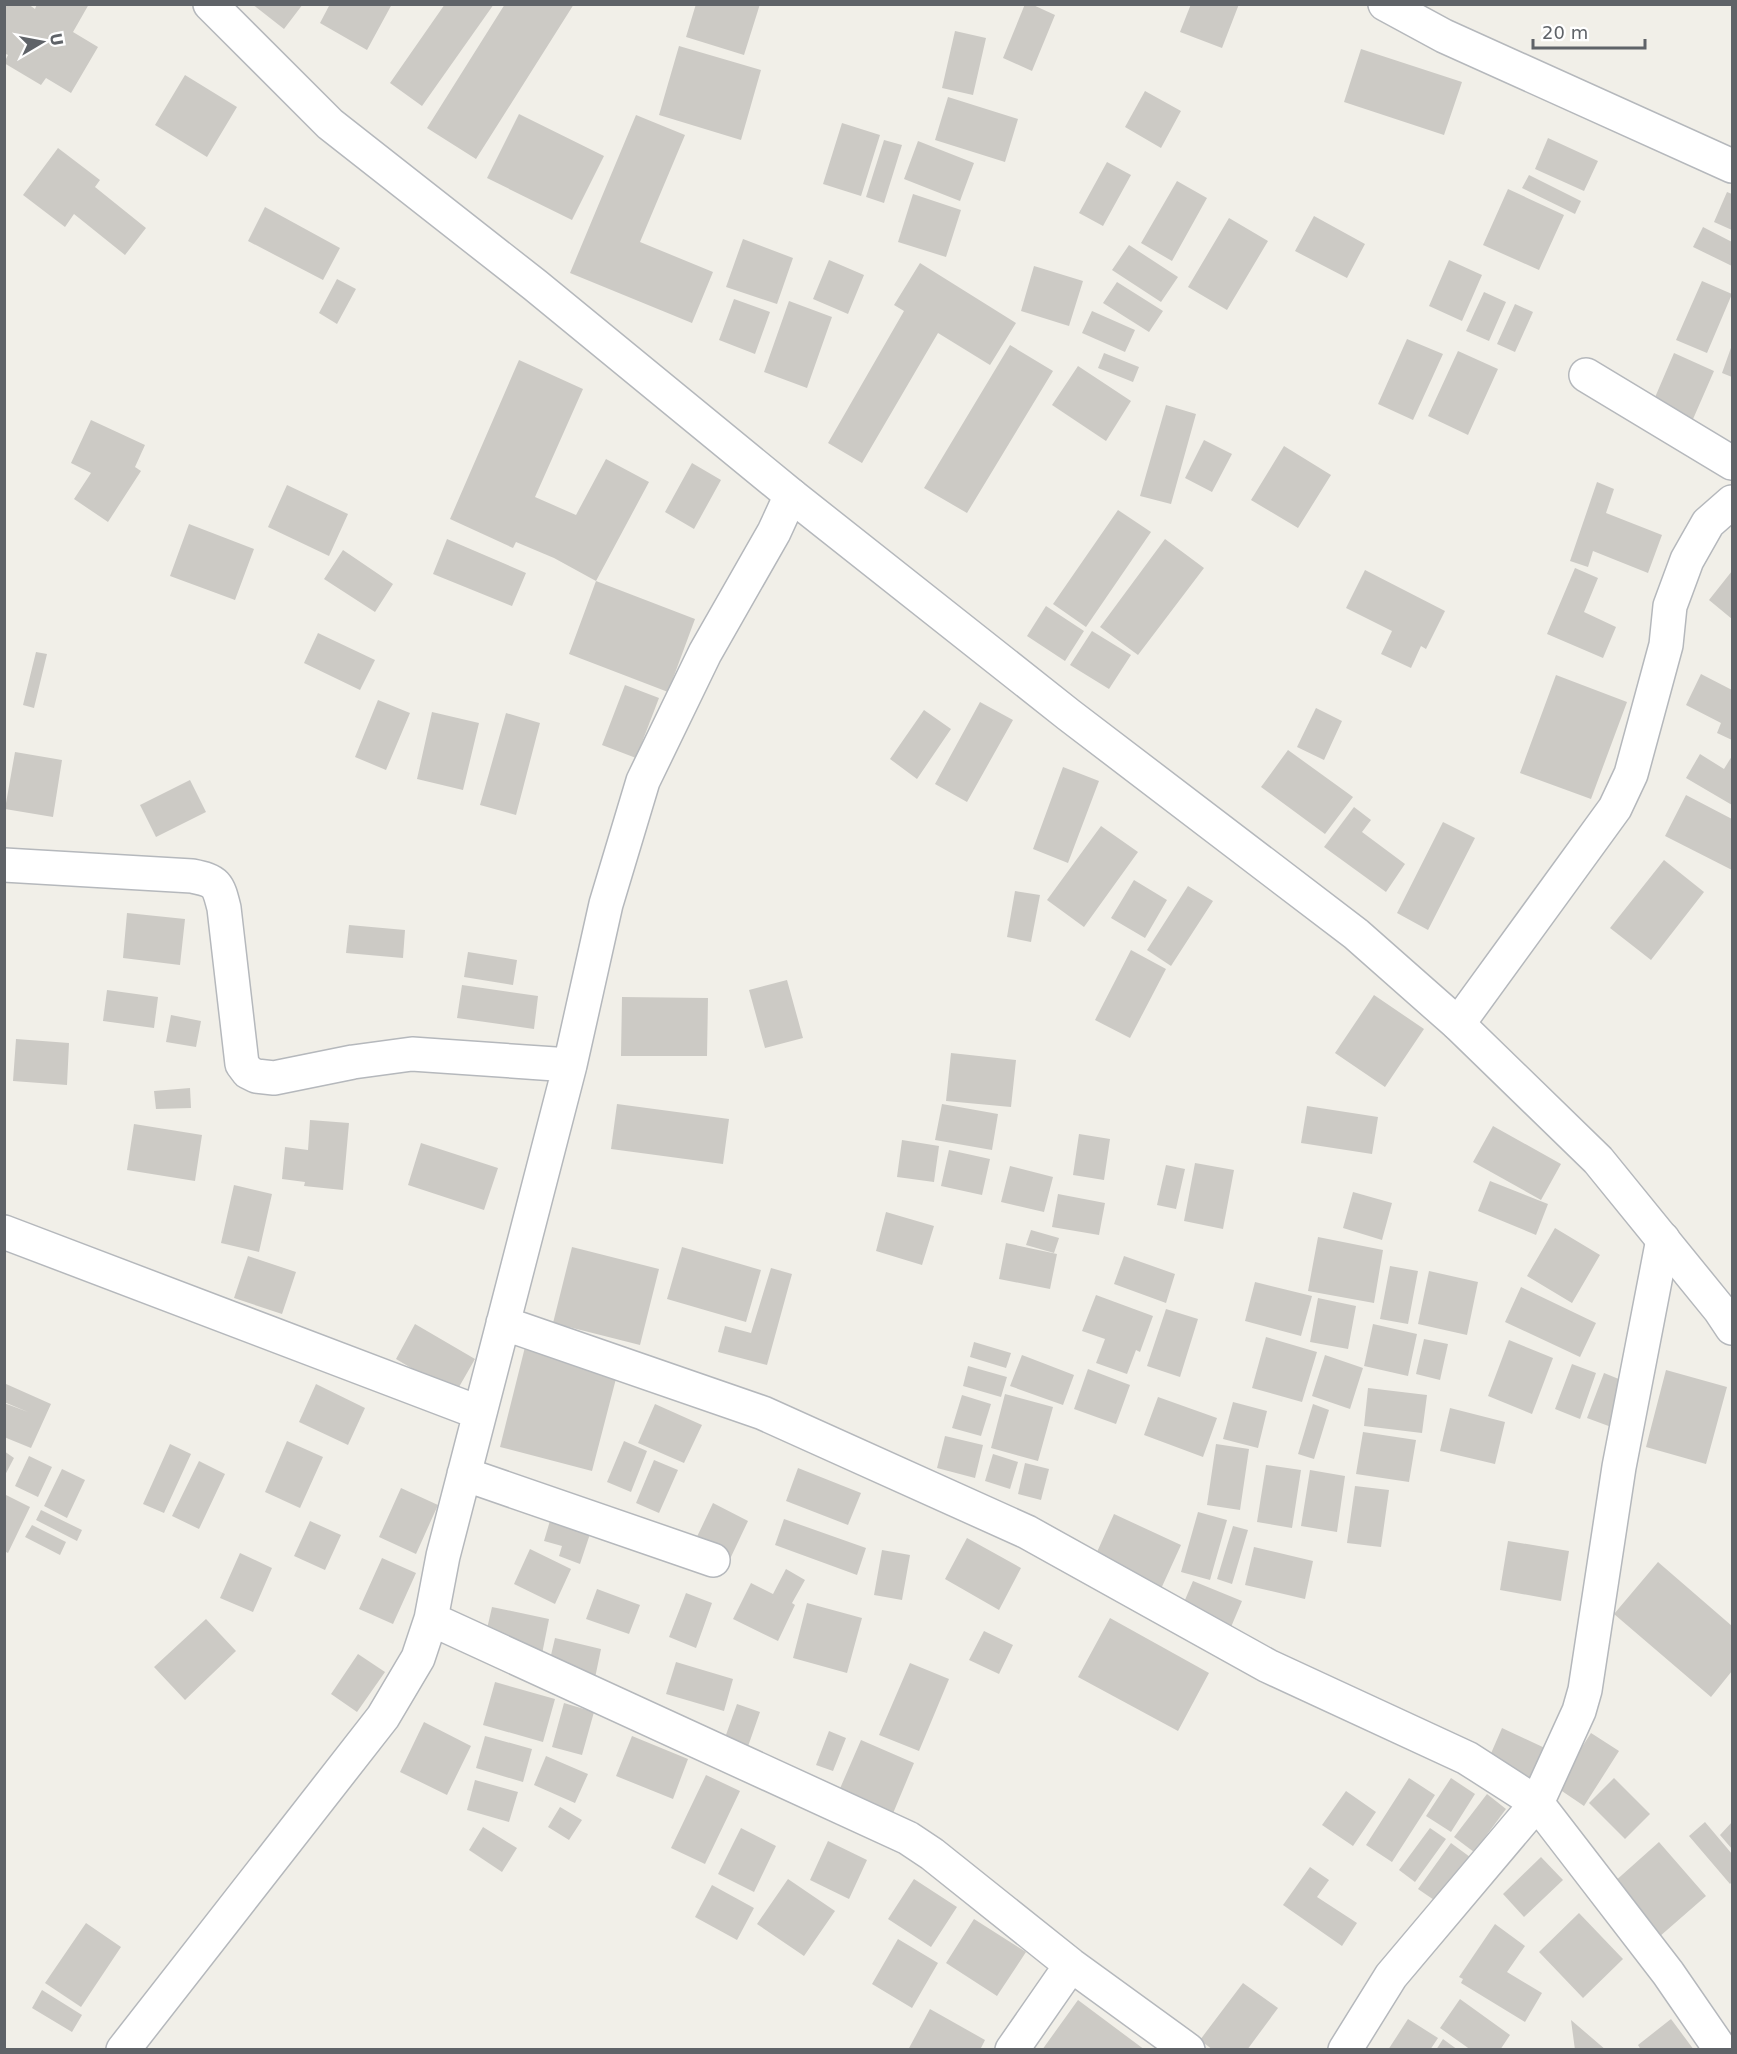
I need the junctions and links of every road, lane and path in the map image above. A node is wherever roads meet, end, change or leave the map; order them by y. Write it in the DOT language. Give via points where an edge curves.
graph roads {
  1 [pos="210,4"];
  2 [pos="1385,4"];
  3 [pos="1732,166"];
  4 [pos="1586,375"];
  5 [pos="1732,464"];
  6 [pos="791,495"];
  7 [pos="1732,502"];
  8 [pos="4,865"];
  9 [pos="1458,1024"];
  10 [pos="570,1065"];
  11 [pos="4,1232"];
  12 [pos="1663,1239"];
  13 [pos="503,1323"];
  14 [pos="1732,1328"];
  15 [pos="480,1413"];
  16 [pos="464,1474"];
  17 [pos="713,1560"];
  18 [pos="431,1619"];
  19 [pos="1536,1803"];
  20 [pos="1071,1965"];
  21 [pos="1716,2047"];
  22 [pos="123,2049"];
  23 [pos="1012,2049"];
  24 [pos="1188,2049"];
  25 [pos="1345,2049"];
  1 -- 6 [label="street" via="330,124 535,285"];
  2 -- 3 [label="street" via="1444,36"];
  4 -- 5 [label="street"];
  6 -- 9 [label="street" via="1069,715 1356,934"];
  6 -- 10 [label="street" via="705,653 644,781 606,904"];
  7 -- 9 [label="street" via="1708,523 1687,560 1670,606 1666,645 1630,774 1615,808"];
  8 -- 10 [label="street" via="192,876 208,879 219,888 242,1064 256,1076 274,1078 412,1054"];
  9 -- 12 [label="street" via="1598,1160"];
  10 -- 13 [label="street"];
  11 -- 15 [label="street"];
  12 -- 14 [label="street"];
  12 -- 19 [label="street" via="1621,1456 1585,1690"];
  13 -- 15 [label="street"];
  13 -- 19 [label="street" via="763,1413 1028,1532 1268,1666 1467,1758"];
  15 -- 16 [label="street"];
  16 -- 17 [label="street"];
  16 -- 18 [label="street"];
  18 -- 20 [label="street" via="908,1838"];
  18 -- 22 [label="street" via="418,1658 383,1717"];
  19 -- 21 [label="street" via="1668,1973"];
  19 -- 25 [label="street" via="1391,1976"];
  20 -- 23 [label="street"];
  20 -- 24 [label="street"];
}
